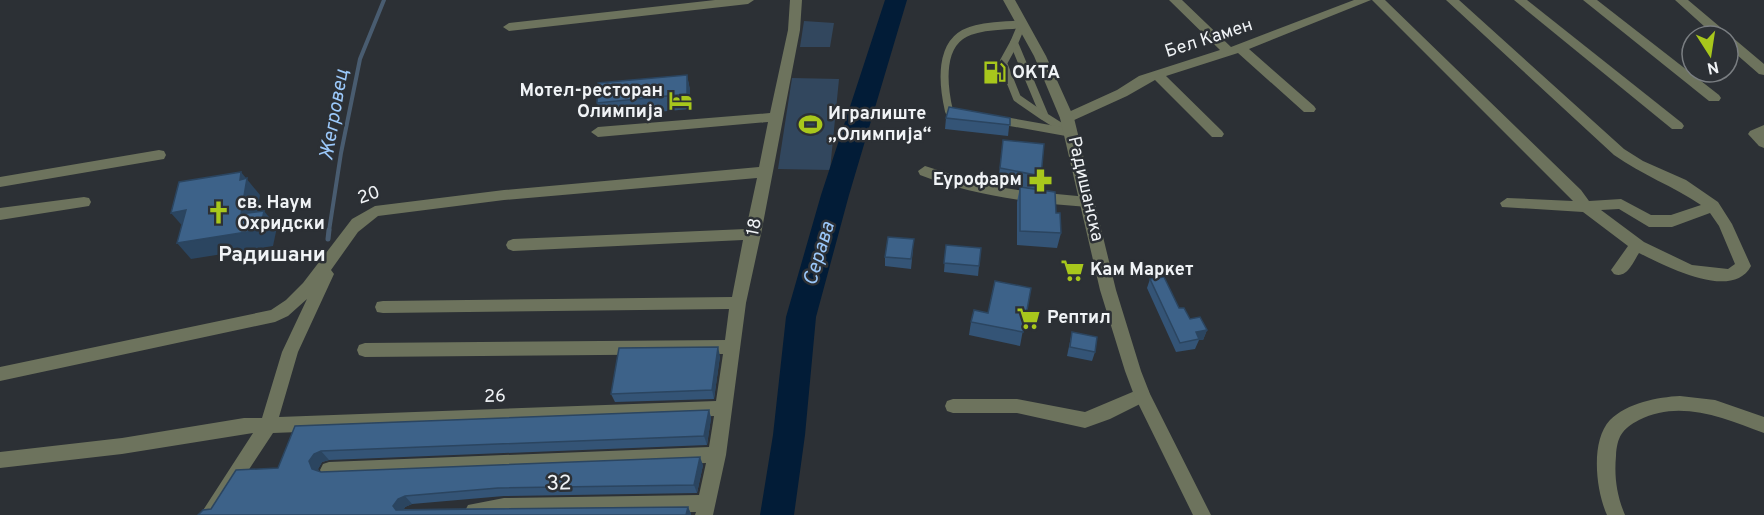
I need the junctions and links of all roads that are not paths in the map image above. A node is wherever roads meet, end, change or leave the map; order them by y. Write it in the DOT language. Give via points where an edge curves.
graph roads {
  1 [pos="748,0"];
  2 [pos="796,0"];
  3 [pos="1009,0"];
  4 [pos="1175,0"];
  5 [pos="1365,0"];
  6 [pos="1378,0"];
  7 [pos="1452,0"];
  8 [pos="1520,0"];
  9 [pos="1589,0"];
  10 [pos="1681,0"];
  11 [pos="1022,24"];
  12 [pos="1709,24"];
  13 [pos="509,27"];
  14 [pos="1014,43"];
  15 [pos="1234,50"];
  16 [pos="1740,50"];
  17 [pos="1764,71"];
  18 [pos="1157,75"];
  19 [pos="1714,98"];
  20 [pos="1309,109"];
  21 [pos="960,113"];
  22 [pos="776,117"];
  23 [pos="1045,117"];
  24 [pos="1067,118"];
  25 [pos="994,119"];
  26 [pos="1677,126"];
  27 [pos="1764,130"];
  28 [pos="598,132"];
  29 [pos="1072,133"];
  30 [pos="1217,134"];
  31 [pos="1764,144"];
  32 [pos="159,155"];
  33 [pos="925,171"];
  34 [pos="764,172"];
  35 [pos="0,182"];
  36 [pos="84,202"];
  37 [pos="1088,202"];
  38 [pos="1507,202"];
  39 [pos="1586,207"];
  40 [pos="1713,207"];
  41 [pos="0,214"];
  42 [pos="754,234"];
  43 [pos="513,245"];
  44 [pos="1639,246"];
  45 [pos="336,252"];
  46 [pos="1619,270"];
  47 [pos="738,303"];
  48 [pos="383,307"];
  49 [pos="732,347"];
  50 [pos="365,350"];
  51 [pos="0,374"];
  52 [pos="1142,395"];
  53 [pos="953,406"];
  54 [pos="724,408"];
  55 [pos="1764,425"];
  56 [pos="268,426"];
  57 [pos="717,455"];
  58 [pos="0,460"];
  59 [pos="329,470"];
  60 [pos="706,509"];
  61 [pos="461,512"];
  62 [pos="209,515"];
  63 [pos="1202,515"];
  64 [pos="1616,515"];
  1 -- 13 [label="street"];
  2 -- 22 [label="street, 18" via="789,70"];
  3 -- 11 [label="street, Радишанска"];
  4 -- 15 [label="street"];
  5 -- 15 [label="street, Бел Камен"];
  6 -- 39 [label="street"];
  7 -- 40 [label="street" via="1619,152 1681,184"];
  8 -- 26 [label="street"];
  9 -- 19 [label="street"];
  10 -- 12 [label="street"];
  11 -- 14 [label="lane"];
  11 -- 21 [label="lane" via="967,32 951,44 945,96 949,111"];
  11 -- 24 [label="street, Радишанска"];
  14 -- 23 [label="lane"];
  14 -- 23 [label="lane" via="1003,63 1017,98"];
  15 -- 18 [label="street, Бел Камен"];
  15 -- 20 [label="street"];
  16 -- 17 [label="street"];
  18 -- 24 [label="street, Бел Камен"];
  18 -- 30 [label="street"];
  22 -- 28 [label="street"];
  22 -- 34 [label="street, 18"];
  23 -- 29 [label="lane"];
  24 -- 29 [label="street, Радишанска"];
  25 -- 29 [label="lane"];
  27 -- 31 [label="street" via="1755,134"];
  29 -- 37 [label="street, Радишанска"];
  32 -- 35 [label="street"];
  33 -- 37 [label="street" via="992,193"];
  34 -- 42 [label="street, 18"];
  34 -- 45 [label="street, 20" via="385,209 351,226"];
  36 -- 41 [label="street"];
  37 -- 52 [label="street, Радишанска" via="1108,290"];
  38 -- 39 [label="street"];
  39 -- 40 [label="street" via="1621,204 1649,221 1672,221"];
  39 -- 44 [label="street"];
  40 -- 44 [label="street" via="1743,266 1731,274 1690,271"];
  42 -- 43 [label="street"];
  42 -- 47 [label="street, 18"];
  44 -- 46 [label="street"];
  45 -- 51 [label="street, 20" via="286,311 275,316"];
  45 -- 56 [label="street" via="290,352"];
  47 -- 48 [label="street"];
  47 -- 49 [label="street, 18"];
  49 -- 50 [label="street"];
  49 -- 54 [label="street, 18"];
  52 -- 53 [label="street" via="1085,420 1017,406"];
  52 -- 63 [label="street, Радишанска"];
  54 -- 56 [label="street, 26"];
  54 -- 57 [label="street, 18"];
  55 -- 64 [label="street" via="1690,403 1656,405 1637,412 1616,425 1610,437 1605,480"];
  56 -- 58 [label="street, 26" via="244,426"];
  56 -- 62 [label="street"];
  57 -- 59 [label="street"];
  57 -- 60 [label="street, 18"];
  60 -- 61 [label="street, 32" via="504,507"];
}
